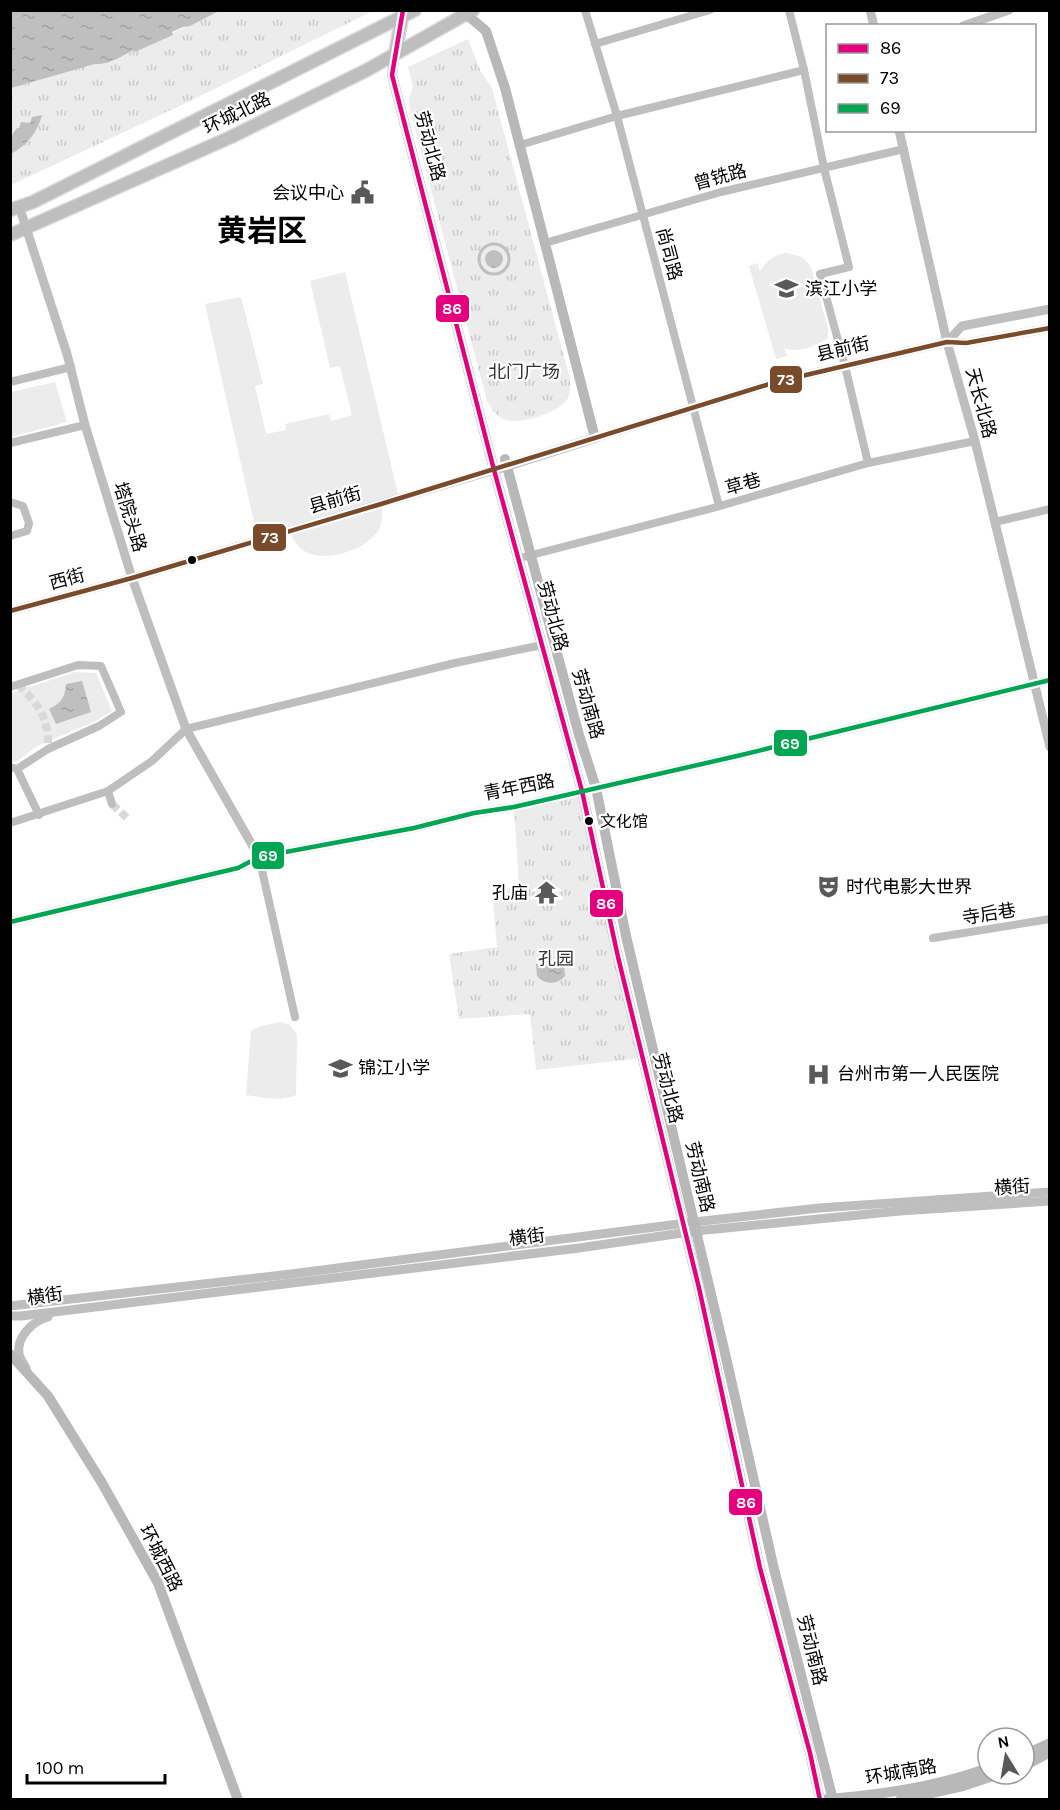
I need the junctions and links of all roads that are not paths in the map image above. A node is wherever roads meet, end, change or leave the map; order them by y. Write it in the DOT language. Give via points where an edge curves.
graph roads {
  1 [pos="415,10"];
  2 [pos="585,10"];
  3 [pos="710,10"];
  4 [pos="789,10"];
  5 [pos="1009,10"];
  6 [pos="467,12"];
  7 [pos="403,14"];
  8 [pos="969,24"];
  9 [pos="595,44"];
  10 [pos="395,54"];
  11 [pos="804,70"];
  12 [pos="617,116"];
  13 [pos="900,132"];
  14 [pos="520,145"];
  15 [pos="904,149"];
  16 [pos="824,168"];
  17 [pos="15,208"];
  18 [pos="643,214"];
  19 [pos="27,228"];
  20 [pos="10,235"];
  21 [pos="545,243"];
  22 [pos="1050,309"];
  23 [pos="1050,328"];
  24 [pos="947,342"];
  25 [pos="845,366"];
  26 [pos="71,367"];
  27 [pos="10,382"];
  28 [pos="694,407"];
  29 [pos="85,425"];
  30 [pos="595,435"];
  31 [pos="975,441"];
  32 [pos="10,443"];
  33 [pos="506,462"];
  34 [pos="868,463"];
  35 [pos="493,466"];
  36 [pos="10,502"];
  37 [pos="719,506"];
  38 [pos="1050,509"];
  39 [pos="995,522"];
  40 [pos="10,536"];
  41 [pos="525,556"];
  42 [pos="132,578"];
  43 [pos="10,611"];
  44 [pos="543,645"];
  45 [pos="1050,680"];
  46 [pos="1034,684"];
  47 [pos="10,687"];
  48 [pos="186,729"];
  49 [pos="1050,747"];
  50 [pos="14,768"];
  51 [pos="596,788"];
  52 [pos="108,791"];
  53 [pos="582,791"];
  54 [pos="112,804"];
  55 [pos="39,816"];
  56 [pos="10,823"];
  57 [pos="259,857"];
  58 [pos="1050,919"];
  59 [pos="10,922"];
  60 [pos="933,938"];
  61 [pos="295,1017"];
  62 [pos="1050,1191"];
  63 [pos="1050,1201"];
  64 [pos="689,1227"];
  65 [pos="347,1271"];
  66 [pos="10,1306"];
  67 [pos="73,1309"];
  68 [pos="10,1316"];
  69 [pos="10,1354"];
  70 [pos="30,1376"];
  71 [pos="1050,1743"];
  72 [pos="1036,1749"];
  73 [pos="1050,1752"];
  74 [pos="1036,1760"];
  75 [pos="976,1772"];
  76 [pos="976,1782"];
  77 [pos="820,1799"];
  78 [pos="833,1799"];
  79 [pos="238,1800"];
  80 [pos="900,1800"];
  1 -- 7 [label="main road, 环城北路"];
  2 -- 9 [label="street, 尚司路"];
  3 -- 9 [label="street"];
  4 -- 11 [label="street"];
  5 -- 8 [label="street"];
  6 -- 10 [label="main road, 环城北路"];
  6 -- 14 [label="main road" via="486,31"];
  7 -- 10 [label="main road, 劳动北路"];
  7 -- 17 [label="main road, 环城北路"];
  9 -- 12 [label="street, 尚司路"];
  10 -- 19 [label="main road, 环城北路" via="231,137"];
  10 -- 35 [label="main road, 劳动北路" via="393,75"];
  11 -- 12 [label="street"];
  11 -- 16 [label="street"];
  12 -- 14 [label="street"];
  12 -- 18 [label="street, 尚司路"];
  13 -- 15 [label="street, 天长北路"];
  14 -- 21 [label="main road"];
  15 -- 16 [label="street, 曾铣路"];
  15 -- 24 [label="street, 天长北路"];
  16 -- 18 [label="street, 曾铣路"];
  16 -- 25 [label="street" via="849,267 820,274"];
  17 -- 19 [label="street, 塔院头路"];
  18 -- 21 [label="street, 曾铣路"];
  18 -- 28 [label="street, 尚司路"];
  19 -- 20 [label="main road, 环城北路"];
  19 -- 26 [label="street, 塔院头路"];
  21 -- 30 [label="main road"];
  22 -- 24 [label="street, 县前街" via="962,326"];
  23 -- 24 [label="street, 县前街" via="966,343"];
  24 -- 25 [label="street, 县前街"];
  24 -- 31 [label="street, 天长北路"];
  25 -- 28 [label="street, 县前街"];
  25 -- 34 [label="street"];
  26 -- 27 [label="street"];
  26 -- 29 [label="street, 塔院头路"];
  28 -- 30 [label="street, 县前街"];
  28 -- 37 [label="street, 尚司路"];
  29 -- 32 [label="street"];
  29 -- 42 [label="street, 塔院头路"];
  30 -- 33 [label="main road, 县前街"];
  31 -- 34 [label="street, 草巷"];
  31 -- 39 [label="street, 天长北路"];
  33 -- 35 [label="main road, 县前街"];
  33 -- 41 [label="main road, 劳动南路"];
  34 -- 37 [label="street, 草巷"];
  35 -- 41 [label="main road, 劳动北路"];
  35 -- 42 [label="street, 县前街" via="478,475"];
  36 -- 40 [label="street" via="22,507 29,523 27,531"];
  37 -- 41 [label="street, 草巷"];
  38 -- 39 [label="street"];
  39 -- 46 [label="street, 天长北路"];
  41 -- 44 [label="main road, 劳动北路"];
  41 -- 51 [label="main road, 劳动南路"];
  42 -- 43 [label="street, 西街"];
  42 -- 48 [label="street, 塔院头路"];
  44 -- 48 [label="street"];
  44 -- 53 [label="main road, 劳动北路"];
  45 -- 46 [label="street, 青年西路"];
  46 -- 49 [label="street, 天长北路"];
  46 -- 51 [label="street, 青年西路"];
  47 -- 50 [label="street" via="78,665 101,666 121,712"];
  48 -- 52 [label="street" via="152,761"];
  48 -- 57 [label="street, 塔院头路"];
  50 -- 55 [label="street"];
  51 -- 53 [label="street, 青年西路"];
  51 -- 64 [label="main road, 劳动南路"];
  52 -- 54 [label="street"];
  52 -- 55 [label="street"];
  53 -- 57 [label="street, 青年西路"];
  53 -- 64 [label="main road, 劳动北路" via="618,957"];
  55 -- 56 [label="street"];
  57 -- 59 [label="street, 青年西路" via="238,868"];
  57 -- 61 [label="street"];
  58 -- 60 [label="street, 寺后巷"];
  62 -- 64 [label="street, 横街" via="819,1208"];
  63 -- 64 [label="street, 横街"];
  64 -- 65 [label="street, 横街"];
  64 -- 77 [label="main road, 劳动南路" via="760,1568"];
  64 -- 78 [label="main road, 劳动南路"];
  65 -- 66 [label="street, 横街"];
  65 -- 67 [label="street, 横街"];
  67 -- 68 [label="street, 横街"];
  67 -- 70 [label="street" via="39,1320 22,1336 19,1354"];
  69 -- 70 [label="main road, 环城西路"];
  70 -- 79 [label="main road, 环城西路" via="48,1396 96,1473 158,1583"];
  71 -- 72 [label="main road"];
  73 -- 74 [label="main road"];
  75 -- 78 [label="main road, 环城南路" via="945,1781"];
  76 -- 80 [label="main road"];
  77 -- 78 [label="main road, 环城南路"];
}
